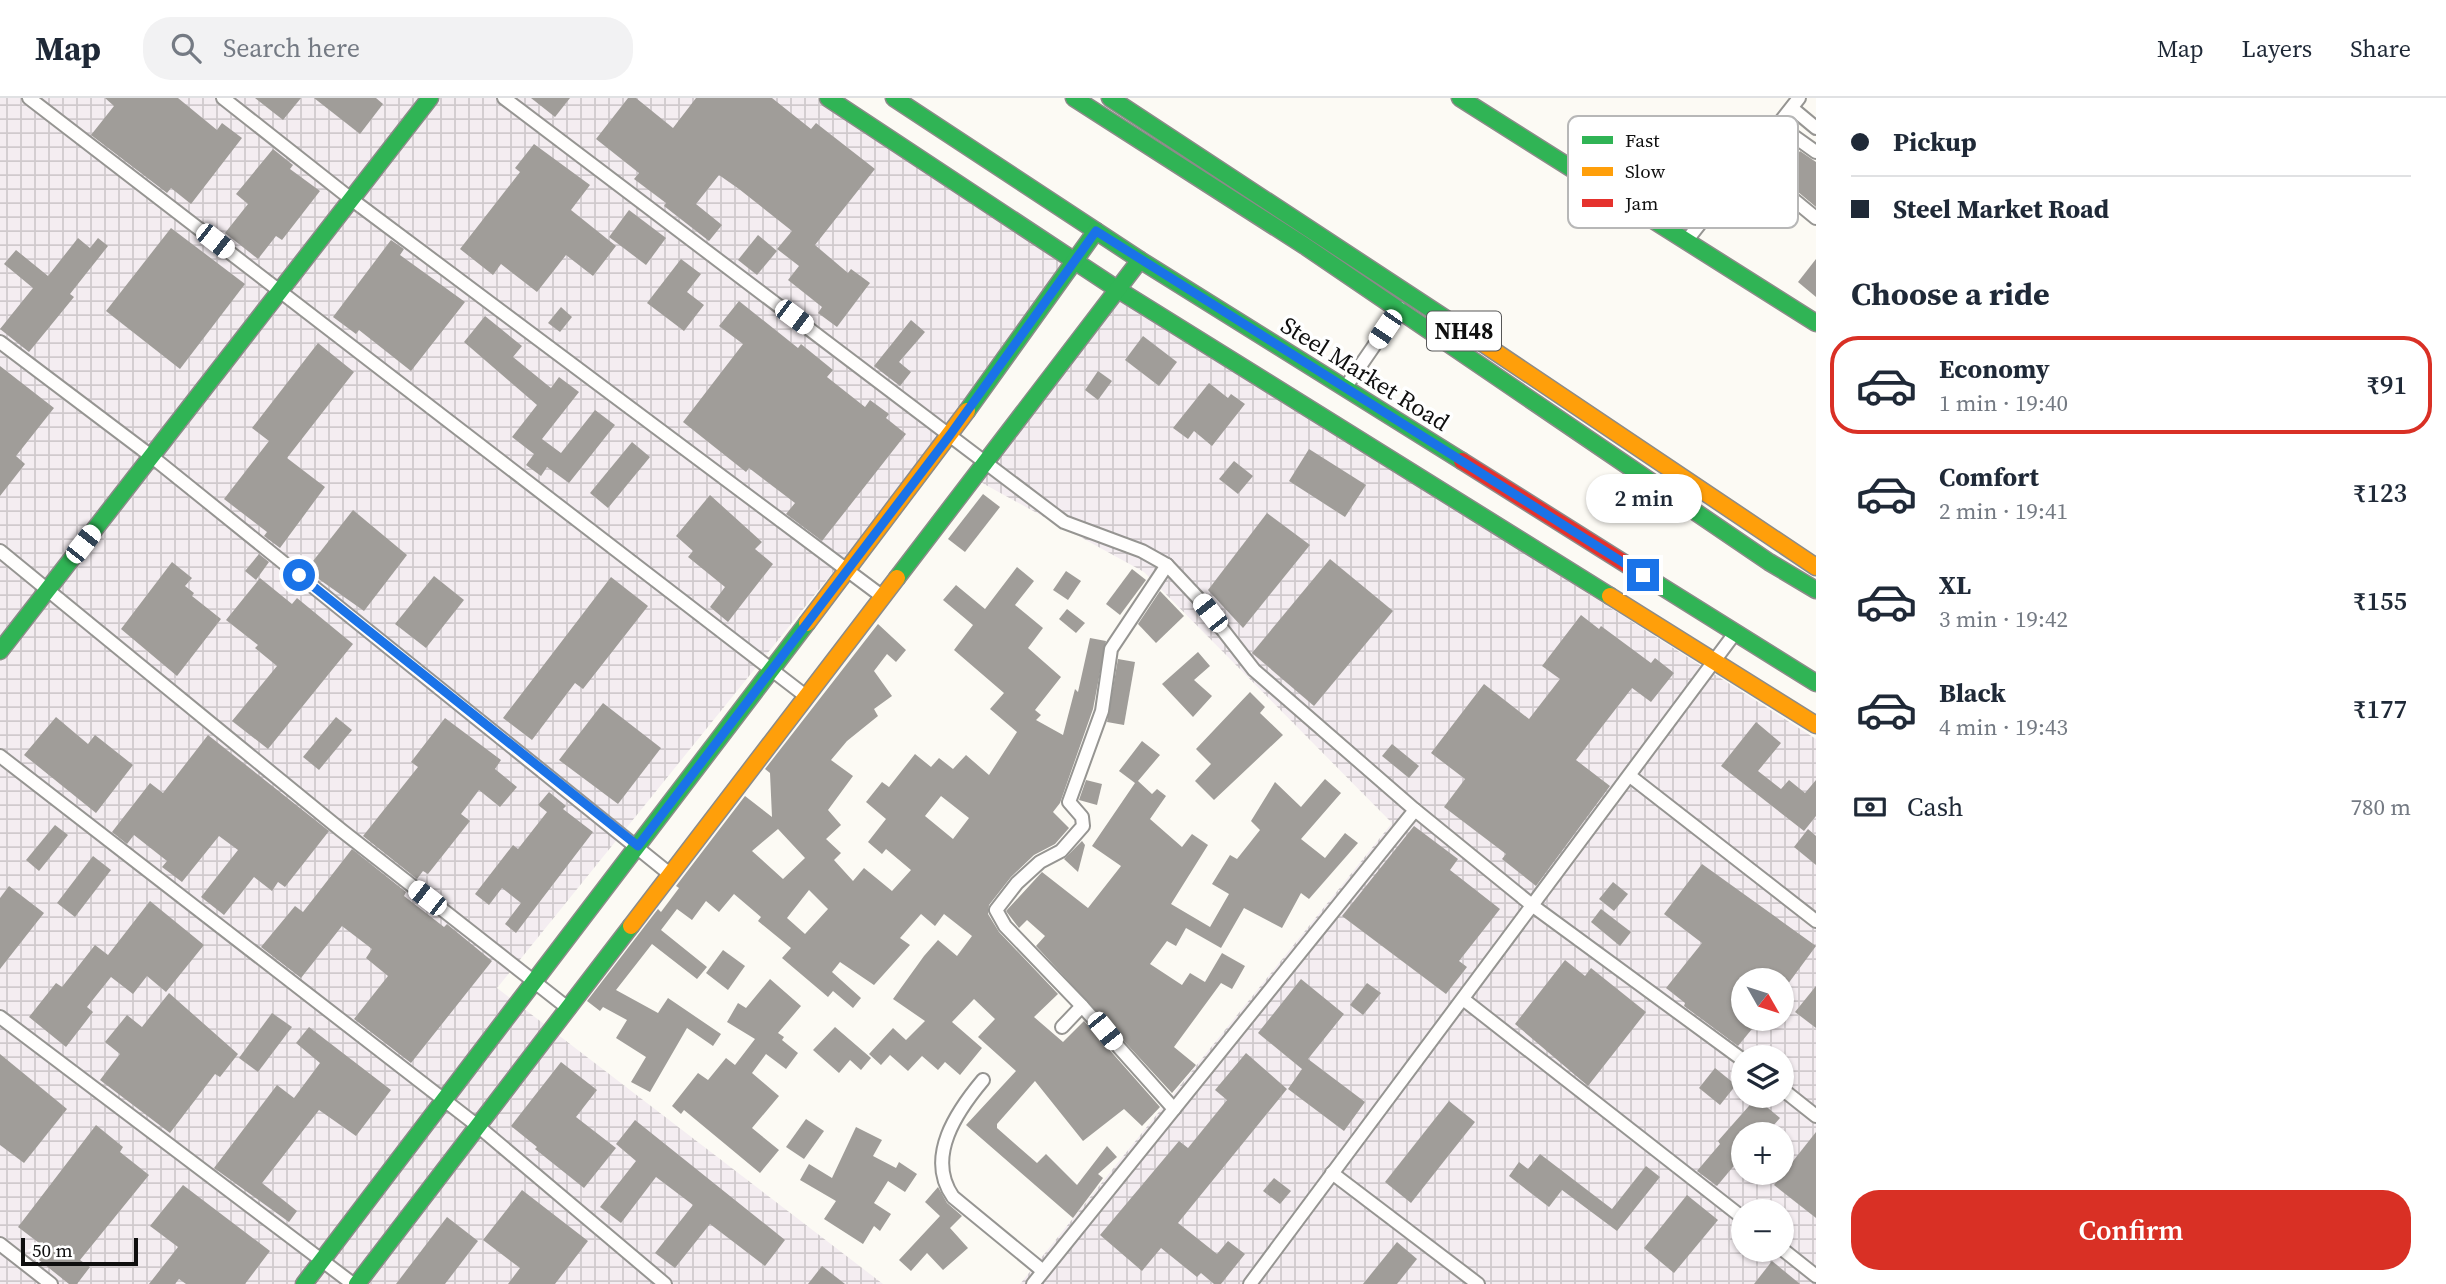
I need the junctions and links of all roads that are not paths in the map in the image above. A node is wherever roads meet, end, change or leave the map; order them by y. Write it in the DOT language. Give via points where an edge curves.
graph roads {
  1 [pos="29,98"];
  2 [pos="223,98"];
  3 [pos="430,98"];
  4 [pos="504,98"];
  5 [pos="828,98"];
  6 [pos="894,98"];
  7 [pos="1074,98"];
  8 [pos="1110,98"];
  9 [pos="1460,98"];
  10 [pos="1796,103"];
  11 [pos="1816,128"];
  12 [pos="1798,139"];
  13 [pos="1816,152"];
  14 [pos="1568,166"];
  15 [pos="351,199"];
  16 [pos="1798,203"];
  17 [pos="1816,218"];
  18 [pos="1668,228"];
  19 [pos="1696,228"];
  20 [pos="1096,231"];
  21 [pos="1687,240"];
  22 [pos="1140,260"];
  23 [pos="1074,261"];
  24 [pos="1117,289"];
  25 [pos="280,291"];
  26 [pos="1409,293"];
  27 [pos="1399,309"];
  28 [pos="1816,323"];
  29 [pos="0,342"];
  30 [pos="1345,388"];
  31 [pos="950,435"];
  32 [pos="151,456"];
  33 [pos="985,459"];
  34 [pos="0,551"];
  35 [pos="1167,565"];
  36 [pos="1816,567"];
  37 [pos="847,572"];
  38 [pos="48,589"];
  39 [pos="1816,590"];
  40 [pos="883,597"];
  41 [pos="1735,633"];
  42 [pos="0,651"];
  43 [pos="1715,662"];
  44 [pos="772,671"];
  45 [pos="1816,683"];
  46 [pos="807,697"];
  47 [pos="1816,724"];
  48 [pos="0,756"];
  49 [pos="1630,776"];
  50 [pos="1415,810"];
  51 [pos="638,846"];
  52 [pos="671,875"];
  53 [pos="1533,906"];
  54 [pos="1816,921"];
  55 [pos="535,983"];
  56 [pos="1463,999"];
  57 [pos="1082,1006"];
  58 [pos="569,1009"];
  59 [pos="0,1017"];
  60 [pos="1062,1027"];
  61 [pos="1731,1051"];
  62 [pos="983,1080"];
  63 [pos="1794,1099"];
  64 [pos="445,1101"];
  65 [pos="1174,1109"];
  66 [pos="1816,1116"];
  67 [pos="479,1127"];
  68 [pos="1332,1173"];
  69 [pos="1731,1210"];
  70 [pos="0,1244"];
  71 [pos="1794,1259"];
  72 [pos="322,1260"];
  73 [pos="1043,1271"];
  74 [pos="1816,1276"];
  75 [pos="51,1284"];
  76 [pos="304,1284"];
  77 [pos="355,1284"];
  78 [pos="665,1284"];
  79 [pos="1033,1284"];
  80 [pos="1250,1284"];
  81 [pos="1478,1284"];
  1 -- 25 [label="street"];
  2 -- 15 [label="street"];
  3 -- 15 [label="main road"];
  4 -- 31 [label="street"];
  5 -- 23 [label="main road"];
  6 -- 20 [label="main road, Steel Market Road"];
  7 -- 27 [label="main road, NH48"];
  8 -- 26 [label="main road, NH48"];
  9 -- 14 [label="main road"];
  10 -- 11 [label="street"];
  12 -- 13 [label="street"];
  15 -- 25 [label="main road"];
  15 -- 37 [label="street"];
  16 -- 17 [label="street"];
  18 -- 21 [label="main road"];
  19 -- 21 [label="street"];
  20 -- 22 [label="main road, Steel Market Road"];
  20 -- 23 [label="main road"];
  21 -- 28 [label="main road"];
  22 -- 24 [label="main road"];
  22 -- 30 [label="main road, Steel Market Road"];
  23 -- 24 [label="main road"];
  23 -- 31 [label="main road"];
  24 -- 33 [label="main road"];
  24 -- 43 [label="main road"];
  25 -- 32 [label="main road"];
  25 -- 44 [label="street"];
  26 -- 27 [label="street"];
  26 -- 36 [label="main road, NH48"];
  27 -- 30 [label="street"];
  27 -- 39 [label="main road, NH48"];
  29 -- 32 [label="street"];
  30 -- 41 [label="main road, Steel Market Road"];
  31 -- 33 [label="street"];
  31 -- 37 [label="main road"];
  32 -- 38 [label="main road"];
  32 -- 51 [label="street"];
  33 -- 35 [label="street" via="1064,522"];
  33 -- 40 [label="main road"];
  34 -- 38 [label="street"];
  35 -- 50 [label="street" via="1254,670"];
  35 -- 57 [label="street" via="1111,649 1102,711 1069,802 1082,817 1083,826 1061,850 1017,883 996,910 1004,926"];
  37 -- 40 [label="street"];
  37 -- 44 [label="main road"];
  38 -- 42 [label="main road"];
  38 -- 55 [label="street"];
  40 -- 46 [label="main road"];
  41 -- 43 [label="street"];
  41 -- 45 [label="main road, Steel Market Road"];
  43 -- 47 [label="main road"];
  43 -- 49 [label="street"];
  44 -- 46 [label="street"];
  44 -- 51 [label="main road"];
  46 -- 52 [label="main road"];
  48 -- 64 [label="street"];
  49 -- 53 [label="street"];
  49 -- 54 [label="street"];
  50 -- 53 [label="street"];
  50 -- 65 [label="street"];
  51 -- 52 [label="street"];
  51 -- 55 [label="main road"];
  52 -- 58 [label="main road"];
  53 -- 56 [label="street"];
  53 -- 61 [label="street"];
  55 -- 58 [label="street"];
  55 -- 64 [label="main road"];
  56 -- 68 [label="street"];
  56 -- 69 [label="street"];
  57 -- 60 [label="street"];
  57 -- 65 [label="street"];
  58 -- 67 [label="main road"];
  59 -- 72 [label="street"];
  62 -- 73 [label="street" via="949,1131 944,1182 953,1197"];
  63 -- 66 [label="street"];
  64 -- 67 [label="street"];
  64 -- 72 [label="main road"];
  65 -- 73 [label="street"];
  67 -- 77 [label="main road"];
  67 -- 78 [label="street"];
  68 -- 80 [label="street"];
  68 -- 81 [label="street"];
  70 -- 75 [label="street"];
  71 -- 74 [label="street"];
  72 -- 76 [label="main road"];
  72 -- 77 [label="street"];
  73 -- 79 [label="street"];
}
